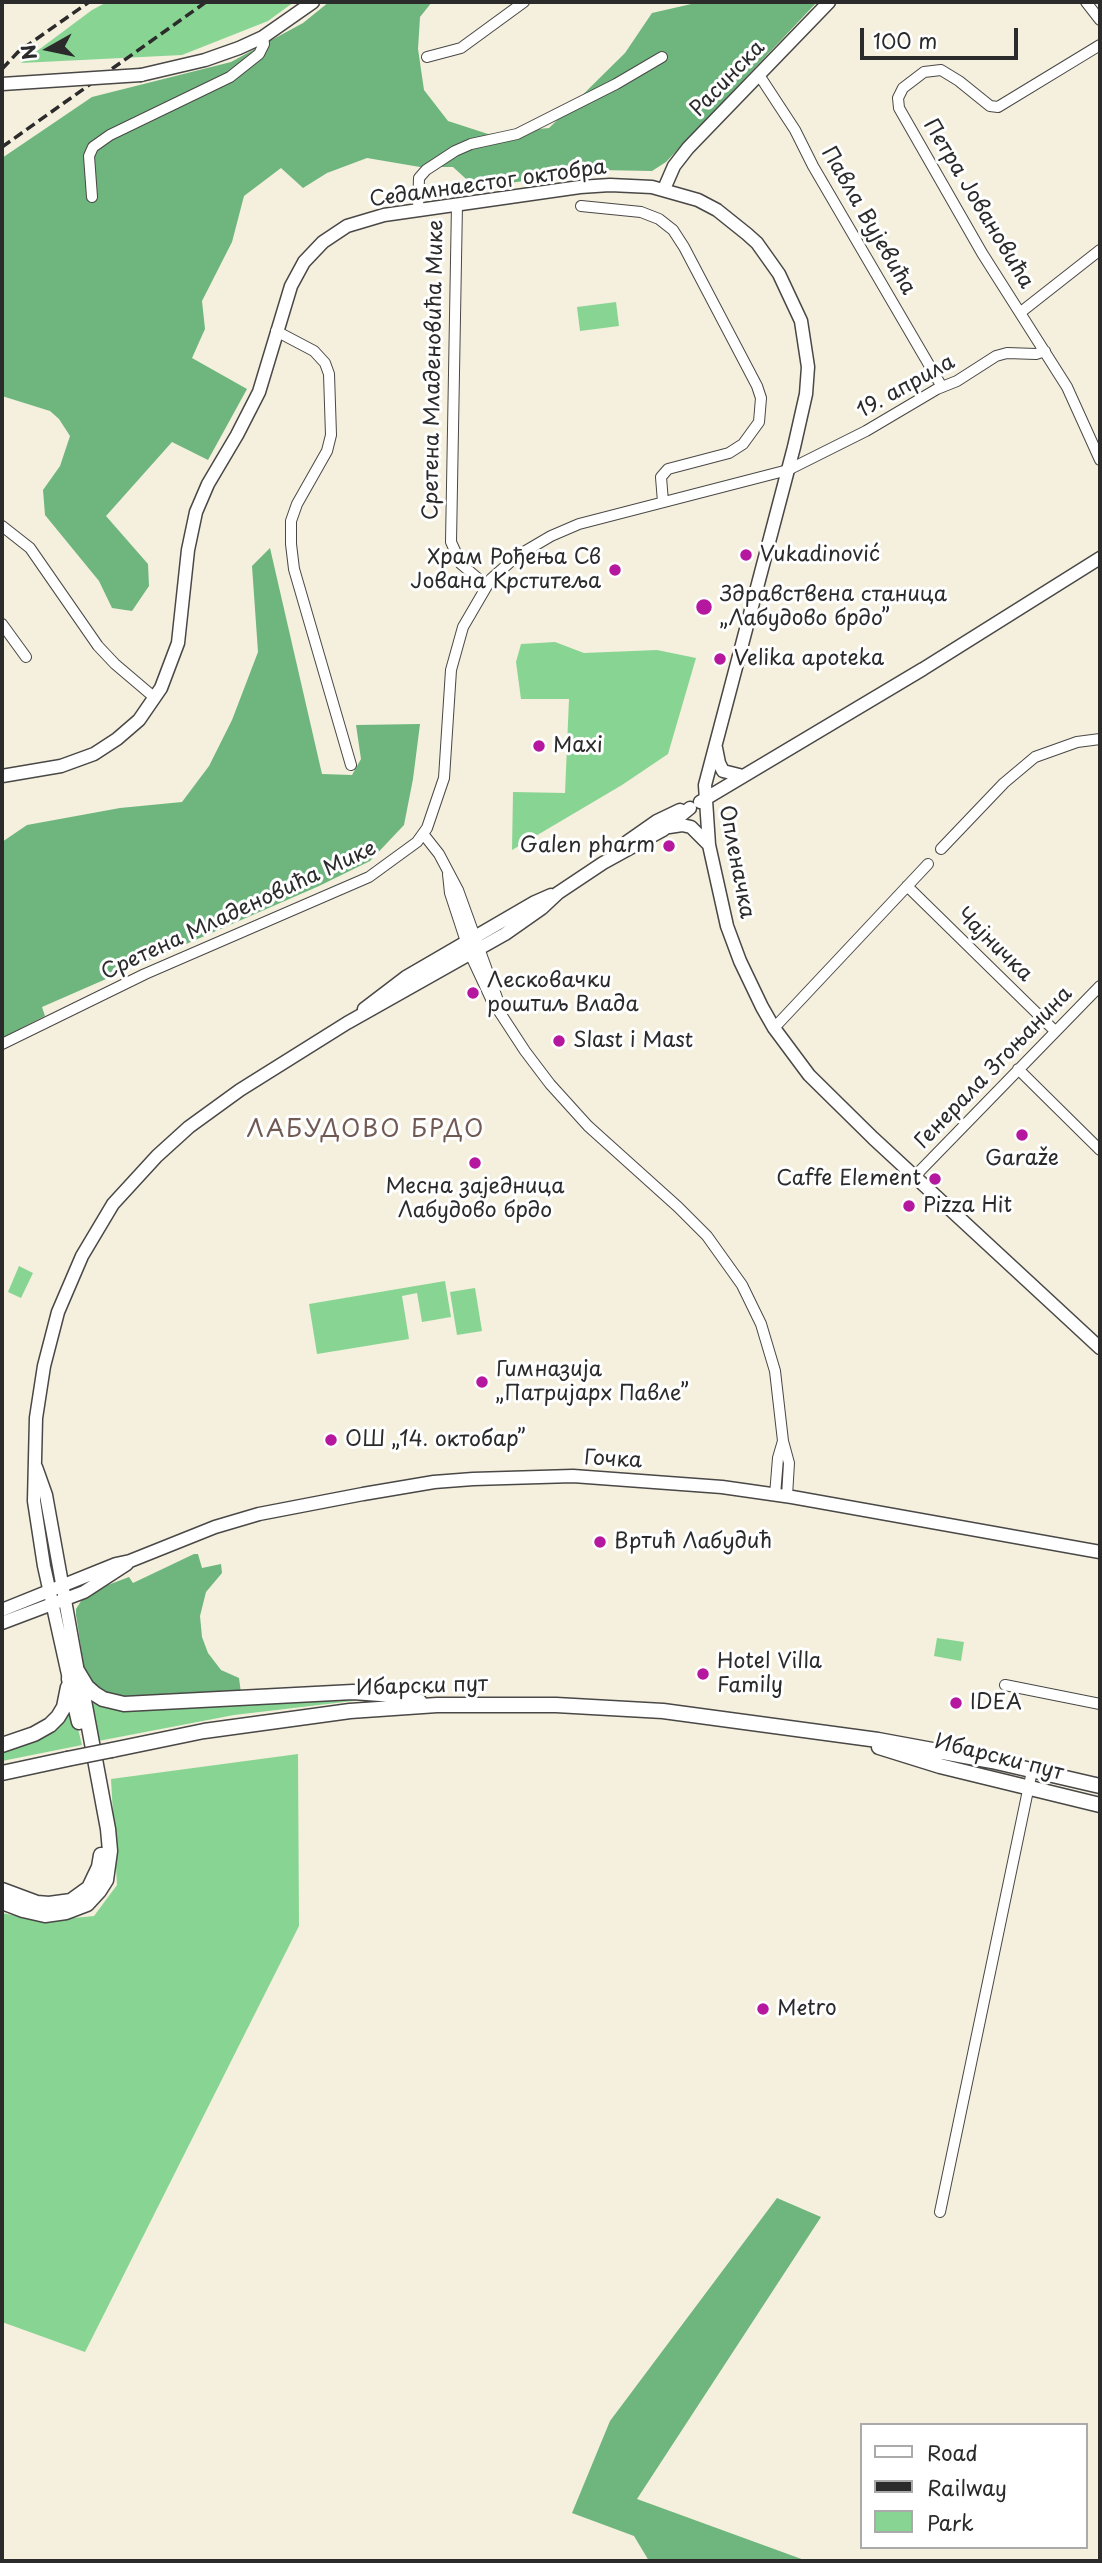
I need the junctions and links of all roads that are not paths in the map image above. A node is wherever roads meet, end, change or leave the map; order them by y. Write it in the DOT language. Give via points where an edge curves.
graph roads {
  1 [pos="313,2"];
  2 [pos="524,2"];
  3 [pos="829,2"];
  4 [pos="1086,2"];
  5 [pos="1100,20"];
  6 [pos="262,37"];
  7 [pos="1100,45"];
  8 [pos="427,57"];
  9 [pos="662,57"];
  10 [pos="760,75"];
  11 [pos="2,84"];
  12 [pos="664,189"];
  13 [pos="92,197"];
  14 [pos="457,204"];
  15 [pos="581,206"];
  16 [pos="418,209"];
  17 [pos="1100,250"];
  18 [pos="1021,312"];
  19 [pos="276,331"];
  20 [pos="1045,351"];
  21 [pos="942,387"];
  22 [pos="1100,460"];
  23 [pos="788,470"];
  24 [pos="663,502"];
  25 [pos="2,526"];
  26 [pos="1100,558"];
  27 [pos="487,586"];
  28 [pos="2,624"];
  29 [pos="26,657"];
  30 [pos="155,698"];
  31 [pos="1100,739"];
  32 [pos="715,742"];
  33 [pos="351,765"];
  34 [pos="2,775"];
  35 [pos="743,776"];
  36 [pos="705,799"];
  37 [pos="690,808"];
  38 [pos="663,830"];
  39 [pos="424,835"];
  40 [pos="709,845"];
  41 [pos="942,849"];
  42 [pos="603,863"];
  43 [pos="928,864"];
  44 [pos="907,886"];
  45 [pos="472,945"];
  46 [pos="1100,986"];
  47 [pos="774,1028"];
  48 [pos="1055,1031"];
  49 [pos="2,1044"];
  50 [pos="1018,1069"];
  51 [pos="1100,1150"];
  52 [pos="915,1176"];
  53 [pos="1100,1348"];
  54 [pos="35,1462"];
  55 [pos="781,1495"];
  56 [pos="1100,1552"];
  57 [pos="130,1562"];
  58 [pos="63,1585"];
  59 [pos="56,1597"];
  60 [pos="2,1610"];
  61 [pos="2,1623"];
  62 [pos="74,1675"];
  63 [pos="1005,1685"];
  64 [pos="1100,1704"];
  65 [pos="437,1705"];
  66 [pos="848,1737"];
  67 [pos="2,1745"];
  68 [pos="1032,1771"];
  69 [pos="2,1774"];
  70 [pos="1100,1786"];
  71 [pos="1029,1787"];
  72 [pos="1100,1805"];
  73 [pos="2,1891"];
  74 [pos="2,1902"];
  75 [pos="940,2212"];
  1 -- 6 [label="street"];
  2 -- 8 [label="street" via="461,48"];
  3 -- 10 [label="street, Расинска"];
  4 -- 5 [label="street"];
  6 -- 11 [label="street, bridge" via="205,60 141,75"];
  6 -- 13 [label="street" via="260,54 230,77 93,147 89,156"];
  7 -- 18 [label="street, Петра Јовановића" via="998,107 990,107 952,76 935,69 903,88 898,99 948,195"];
  9 -- 16 [label="street" via="517,134 455,151 422,174"];
  10 -- 12 [label="street, Расинска" via="683,154"];
  10 -- 21 [label="street, Павла Вујевића"];
  12 -- 14 [label="street, Седамнаестог октобра" via="580,187"];
  12 -- 23 [label="street, Опленачка" via="698,200 747,234 769,258 795,305 808,380"];
  14 -- 16 [label="street, Седамнаестог октобра"];
  14 -- 27 [label="street, Сретена Младеновића Мике" via="451,542 461,565"];
  15 -- 24 [label="street" via="641,212 673,230 761,398 758,422 743,444 729,453 668,469 661,477"];
  16 -- 19 [label="street, Седамнаестог октобра" via="347,226 316,248 290,286"];
  17 -- 18 [label="street, Петра Јовановића"];
  18 -- 20 [label="street"];
  19 -- 30 [label="street, Седамнаестог октобра" via="259,392 196,512 178,643"];
  19 -- 33 [label="street" via="314,351 330,374 331,435 297,504 291,544 293,569"];
  20 -- 21 [label="street, 19. априла" via="1002,354"];
  20 -- 22 [label="street"];
  21 -- 23 [label="street, 19. априла"];
  23 -- 24 [label="street, 19. априла"];
  23 -- 32 [label="street, Опленачка"];
  24 -- 27 [label="street, 19. априла" via="551,536 517,556"];
  25 -- 30 [label="street" via="30,548 98,646"];
  26 -- 35 [label="street"];
  27 -- 39 [label="street, Сретена Младеновића Мике" via="463,627 454,654 444,778"];
  28 -- 29 [label="street"];
  30 -- 34 [label="street, Седамнаестог октобра" via="129,730 94,754 53,768"];
  31 -- 41 [label="street" via="1035,757"];
  32 -- 35 [label="street" via="721,769"];
  32 -- 36 [label="street, Опленачка"];
  35 -- 36 [label="street"];
  36 -- 37 [label="street"];
  36 -- 40 [label="street, Опленачка"];
  37 -- 38 [label="street"];
  37 -- 42 [label="street" via="657,821"];
  38 -- 40 [label="street" via="689,825"];
  38 -- 42 [label="street"];
  39 -- 45 [label="street" via="458,890"];
  39 -- 49 [label="street, Сретена Младеновића Мике" via="369,877 145,974"];
  40 -- 47 [label="street, Опленачка" via="732,938"];
  42 -- 45 [label="street" via="542,908"];
  43 -- 44 [label="street"];
  44 -- 47 [label="street"];
  44 -- 48 [label="street, Чајничка"];
  45 -- 54 [label="street" via="381,994 347,1023 240,1090 189,1127 113,1204 82,1256 58,1312 40,1390"];
  45 -- 55 [label="street" via="503,1014 550,1084 588,1126 687,1215 734,1272 770,1351 780,1399"];
  46 -- 48 [label="street, Генерала Згоњанина"];
  47 -- 52 [label="street, Опленачка" via="817,1084"];
  48 -- 50 [label="street, Генерала Згоњанина"];
  50 -- 51 [label="street"];
  50 -- 52 [label="street, Генерала Згоњанина"];
  52 -- 53 [label="street, Опленачка"];
  54 -- 58 [label="street"];
  54 -- 59 [label="street" via="34,1501"];
  55 -- 56 [label="street, Гочка"];
  55 -- 57 [label="street, Гочка" via="573,1476 435,1482 259,1514"];
  57 -- 58 [label="street, Гочка"];
  57 -- 59 [label="street, Гочка" via="98,1584"];
  58 -- 59 [label="street"];
  59 -- 60 [label="street"];
  59 -- 61 [label="street"];
  59 -- 62 [label="street"];
  62 -- 65 [label="main road" via="103,1699 124,1704 353,1692"];
  62 -- 67 [label="main road" via="58,1717 34,1734"];
  62 -- 73 [label="main road" via="100,1823 99,1867 89,1888 71,1901 49,1905"];
  62 -- 74 [label="main road" via="108,1829 106,1880 87,1904 66,1912 45,1915"];
  63 -- 64 [label="street"];
  65 -- 66 [label="main road, Ибарски пут" via="663,1711"];
  65 -- 69 [label="main road, Ибарски пут, bridge" via="350,1710 204,1731"];
  66 -- 68 [label="main road, Ибарски пут" via="907,1744"];
  66 -- 71 [label="main road, Ибарски пут"];
  68 -- 70 [label="main road, Ибарски пут"];
  68 -- 71 [label="street"];
  71 -- 72 [label="main road, Ибарски пут"];
  71 -- 75 [label="street"];
}
